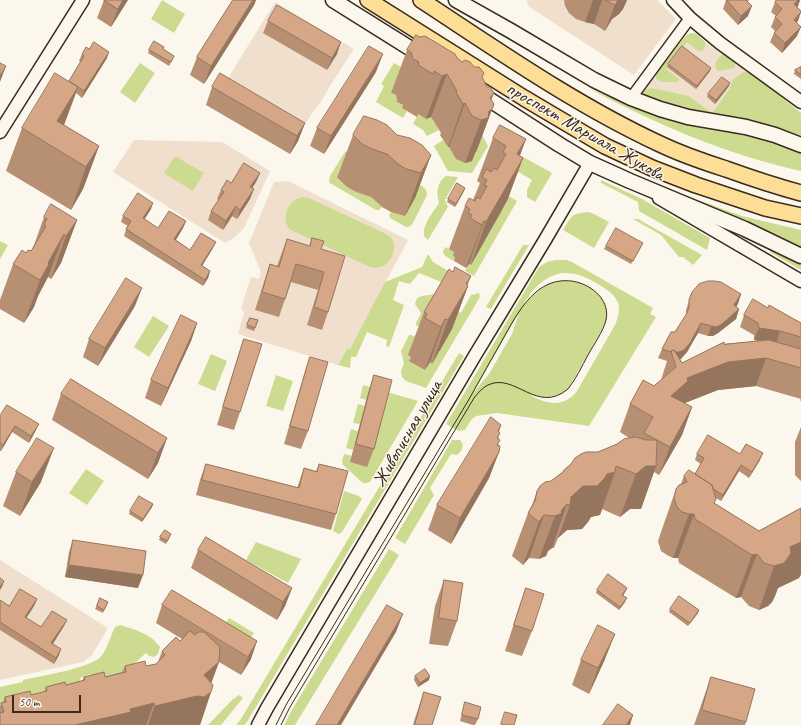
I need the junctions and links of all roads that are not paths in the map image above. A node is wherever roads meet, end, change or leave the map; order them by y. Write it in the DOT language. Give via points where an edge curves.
graph roads {
  1 [pos="83,0"];
  2 [pos="333,0"];
  3 [pos="368,0"];
  4 [pos="421,0"];
  5 [pos="456,0"];
  6 [pos="673,0"];
  7 [pos="690,18"];
  8 [pos="433,64"];
  9 [pos="466,85"];
  10 [pos="631,98"];
  11 [pos="801,102"];
  12 [pos="0,132"];
  13 [pos="801,145"];
  14 [pos="590,162"];
  15 [pos="630,182"];
  16 [pos="801,193"];
  17 [pos="801,216"];
  18 [pos="801,256"];
  19 [pos="801,281"];
  20 [pos="258,724"];
  1 -- 12 [label="street"];
  2 -- 8 [label="main road"];
  3 -- 17 [label="main road, проспект Маршала Жукова" via="606,146 696,185 765,208"];
  4 -- 16 [label="main road, проспект Маршала Жукова" via="542,79 622,125 706,163"];
  5 -- 10 [label="main road" via="589,77"];
  6 -- 7 [label="street"];
  7 -- 10 [label="street"];
  7 -- 11 [label="street"];
  9 -- 14 [label="main road, проспект Маршала Жукова"];
  10 -- 13 [label="main road" via="688,117 775,134"];
  14 -- 15 [label="main road, проспект Маршала Жукова"];
  14 -- 20 [label="street, Живописная улица"];
  15 -- 18 [label="main road" via="745,229"];
  15 -- 19 [label="street, проспект Маршала Жукова"];
}
